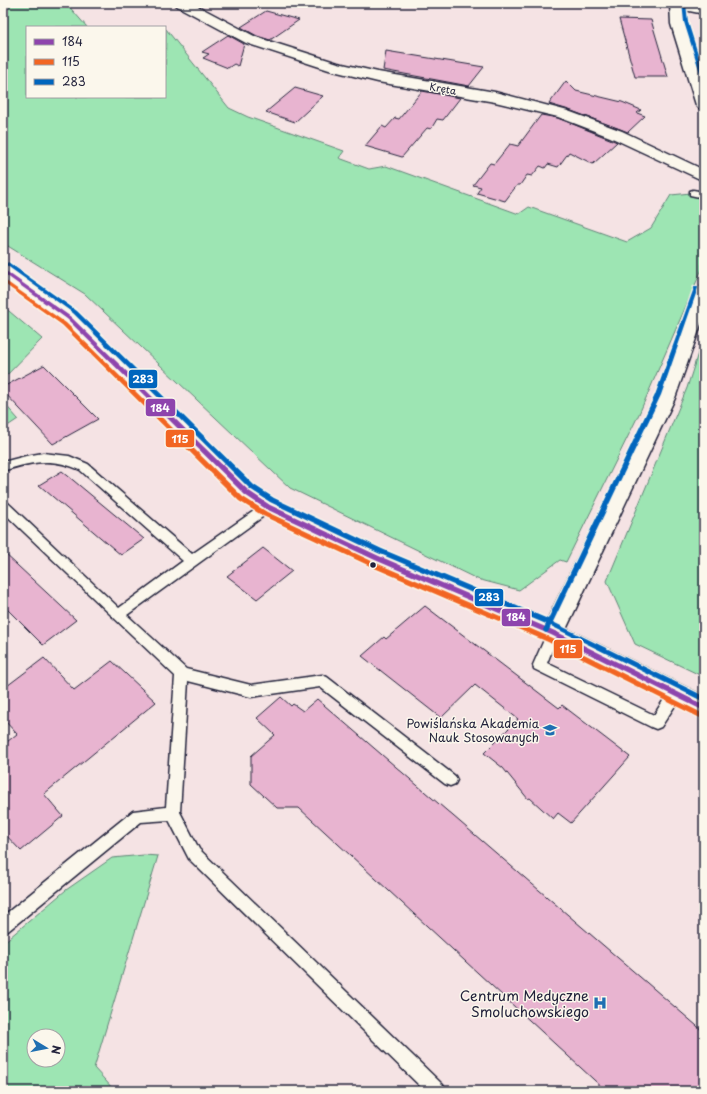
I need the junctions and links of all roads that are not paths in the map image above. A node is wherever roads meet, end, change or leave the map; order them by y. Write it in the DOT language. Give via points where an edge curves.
graph roads {
  1 [pos="182,3"];
  2 [pos="674,3"];
  3 [pos="704,10"];
  4 [pos="704,105"];
  5 [pos="704,176"];
  6 [pos="693,193"];
  7 [pos="704,195"];
  8 [pos="3,271"];
  9 [pos="704,291"];
  10 [pos="3,467"];
  11 [pos="3,505"];
  12 [pos="268,507"];
  13 [pos="192,562"];
  14 [pos="118,615"];
  15 [pos="553,633"];
  16 [pos="182,674"];
  17 [pos="675,694"];
  18 [pos="704,708"];
  19 [pos="450,780"];
  20 [pos="173,813"];
  21 [pos="3,926"];
  22 [pos="437,1091"];
  1 -- 5 [label="street, Kręta" via="251,40 334,67 495,97 577,119 616,134"];
  2 -- 3 [label="street"];
  2 -- 4 [label="street" via="678,24"];
  6 -- 7 [label="lane"];
  8 -- 12 [label="street" via="69,318 247,493"];
  9 -- 15 [label="street" via="665,398"];
  10 -- 13 [label="lane" via="51,458 66,459 84,467"];
  11 -- 14 [label="lane"];
  12 -- 13 [label="lane"];
  12 -- 15 [label="street" via="377,558"];
  13 -- 14 [label="lane"];
  14 -- 16 [label="lane"];
  15 -- 17 [label="street"];
  15 -- 17 [label="lane" via="539,665 656,723"];
  16 -- 19 [label="lane" via="251,691 322,681"];
  16 -- 20 [label="lane"];
  17 -- 18 [label="street"];
  20 -- 21 [label="lane" via="138,816"];
  20 -- 22 [label="lane" via="194,854"];
}
